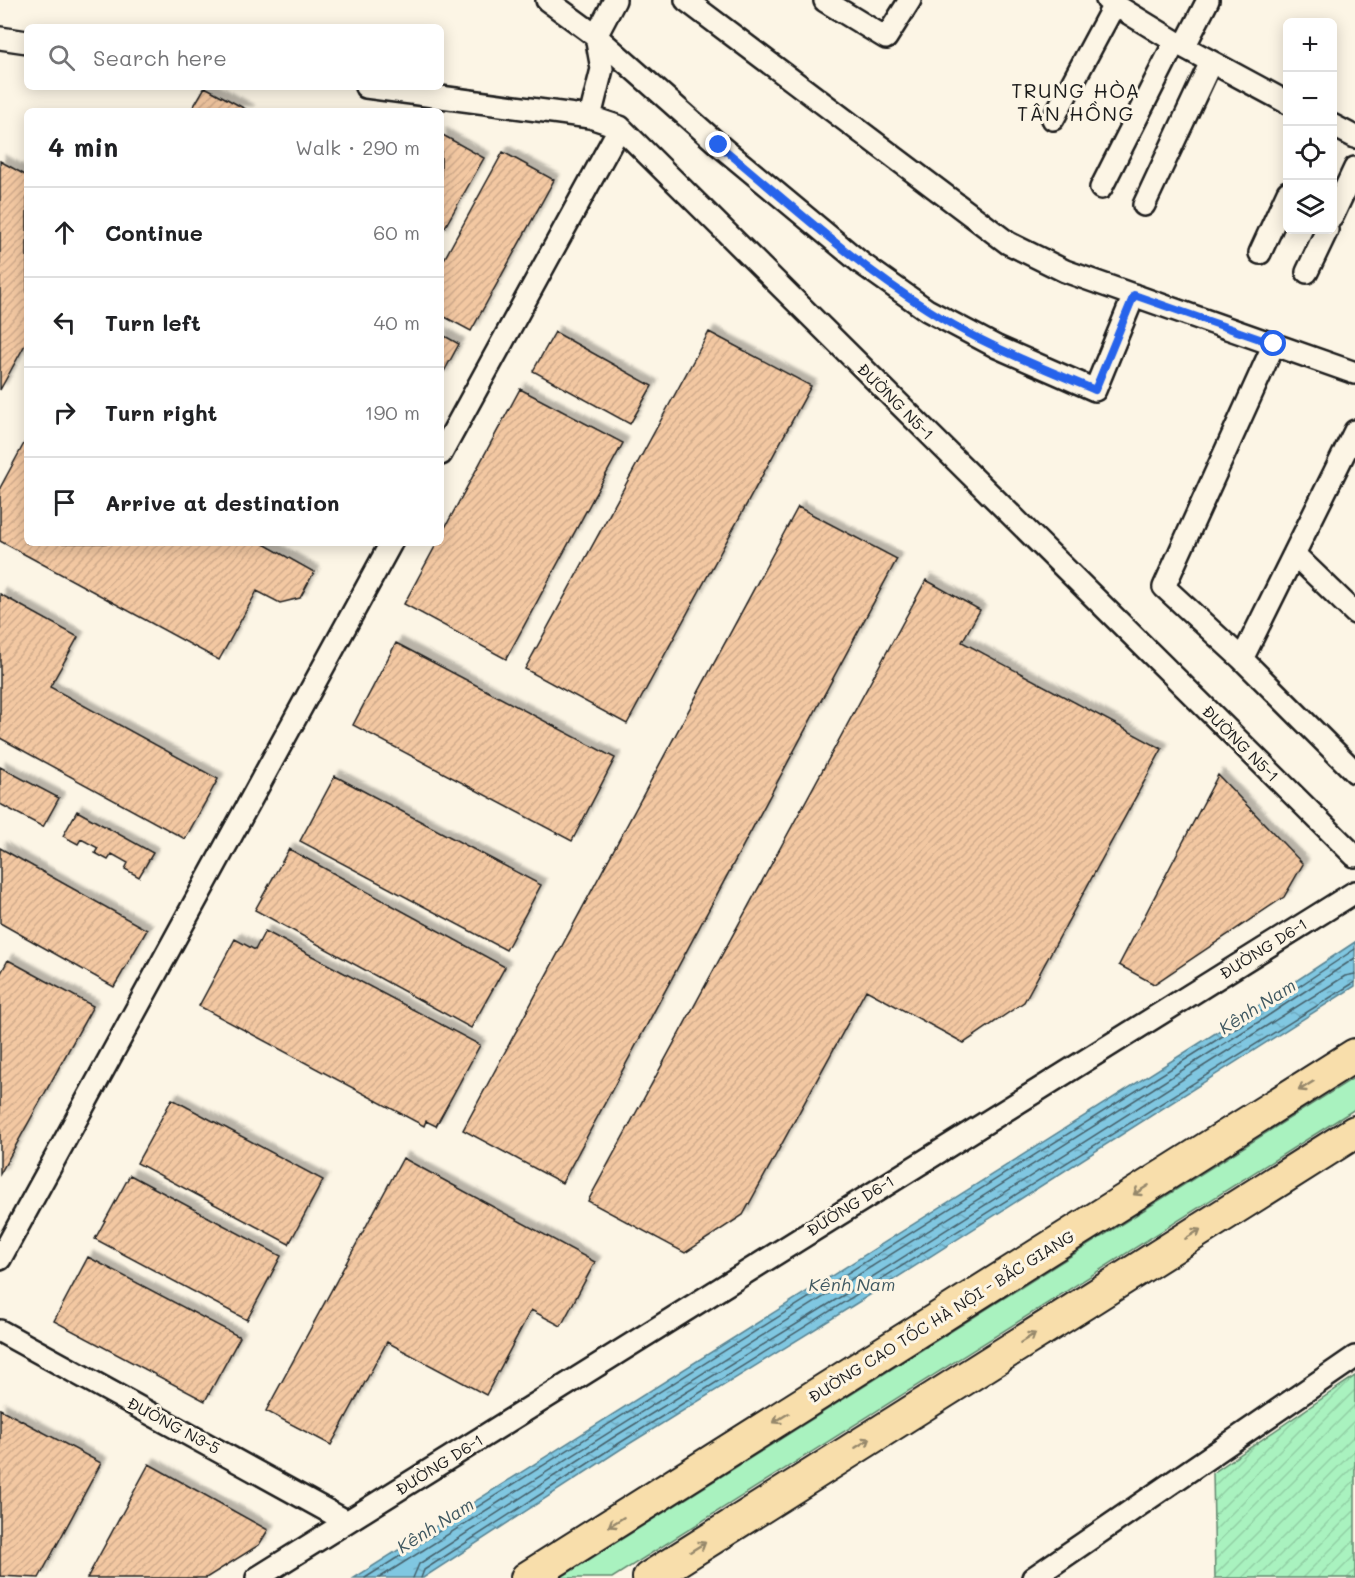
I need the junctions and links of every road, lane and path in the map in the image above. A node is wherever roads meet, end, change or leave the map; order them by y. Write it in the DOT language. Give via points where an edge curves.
graph roads {
  1 [pos="547,0"];
  2 [pos="615,0"];
  3 [pos="686,0"];
  4 [pos="910,0"];
  5 [pos="1208,0"];
  6 [pos="825,1"];
  7 [pos="1111,2"];
  8 [pos="596,36"];
  9 [pos="0,38"];
  10 [pos="24,42"];
  11 [pos="1179,44"];
  12 [pos="1211,62"];
  13 [pos="388,90"];
  14 [pos="1283,101"];
  15 [pos="590,117"];
  16 [pos="1053,119"];
  17 [pos="620,127"];
  18 [pos="1337,128"];
  19 [pos="1355,137"];
  20 [pos="1355,168"];
  21 [pos="1101,188"];
  22 [pos="1283,201"];
  23 [pos="1144,205"];
  24 [pos="1337,206"];
  25 [pos="1325,234"];
  26 [pos="1260,253"];
  27 [pos="1307,272"];
  28 [pos="1134,295"];
  29 [pos="1274,344"];
  30 [pos="1355,373"];
  31 [pos="1355,431"];
  32 [pos="444,449"];
  33 [pos="389,546"];
  34 [pos="1294,554"];
  35 [pos="1355,613"];
  36 [pos="1242,659"];
  37 [pos="1355,772"];
  38 [pos="1355,856"];
  39 [pos="1355,892"];
  40 [pos="1355,1055"];
  41 [pos="1355,1132"];
  42 [pos="0,1259"];
  43 [pos="0,1331"];
  44 [pos="1355,1357"];
  45 [pos="346,1521"];
  46 [pos="257,1578"];
  47 [pos="527,1578"];
  48 [pos="649,1578"];
  49 [pos="1034,1578"];
  1 -- 8 [label="street"];
  2 -- 8 [label="street"];
  3 -- 28 [label="street" via="1008,243 1065,271"];
  4 -- 6 [label="street" via="886,38"];
  5 -- 11 [label="street"];
  7 -- 11 [label="street"];
  7 -- 16 [label="street"];
  8 -- 15 [label="street" via="602,69"];
  8 -- 28 [label="street" via="861,263 927,310 997,347 1095,390"];
  9 -- 10 [label="street"];
  11 -- 12 [label="street"];
  11 -- 21 [label="street"];
  12 -- 14 [label="street"];
  12 -- 23 [label="street"];
  13 -- 15 [label="street, ĐƯỜNG N5-1"];
  15 -- 17 [label="street, ĐƯỜNG N5-1"];
  17 -- 32 [label="street"];
  17 -- 38 [label="street, ĐƯỜNG N5-1"];
  18 -- 19 [label="street"];
  20 -- 24 [label="street"];
  22 -- 26 [label="street"];
  25 -- 27 [label="street"];
  28 -- 29 [label="street"];
  29 -- 30 [label="street"];
  29 -- 36 [label="street" via="1164,587"];
  31 -- 34 [label="street"];
  33 -- 42 [label="street"];
  34 -- 35 [label="street"];
  34 -- 36 [label="street"];
  36 -- 37 [label="street"];
  39 -- 45 [label="street, ĐƯỜNG D6-1"];
  40 -- 47 [label="highway, ĐƯỜNG CAO TỐC HÀ NỘI - BẮC GIANG, one-way"];
  48 -- 41 [label="highway, one-way"];
  43 -- 45 [label="street, ĐƯỜNG N3-5"];
  44 -- 49 [label="street"];
  45 -- 46 [label="street, ĐƯỜNG D6-1"];
}
